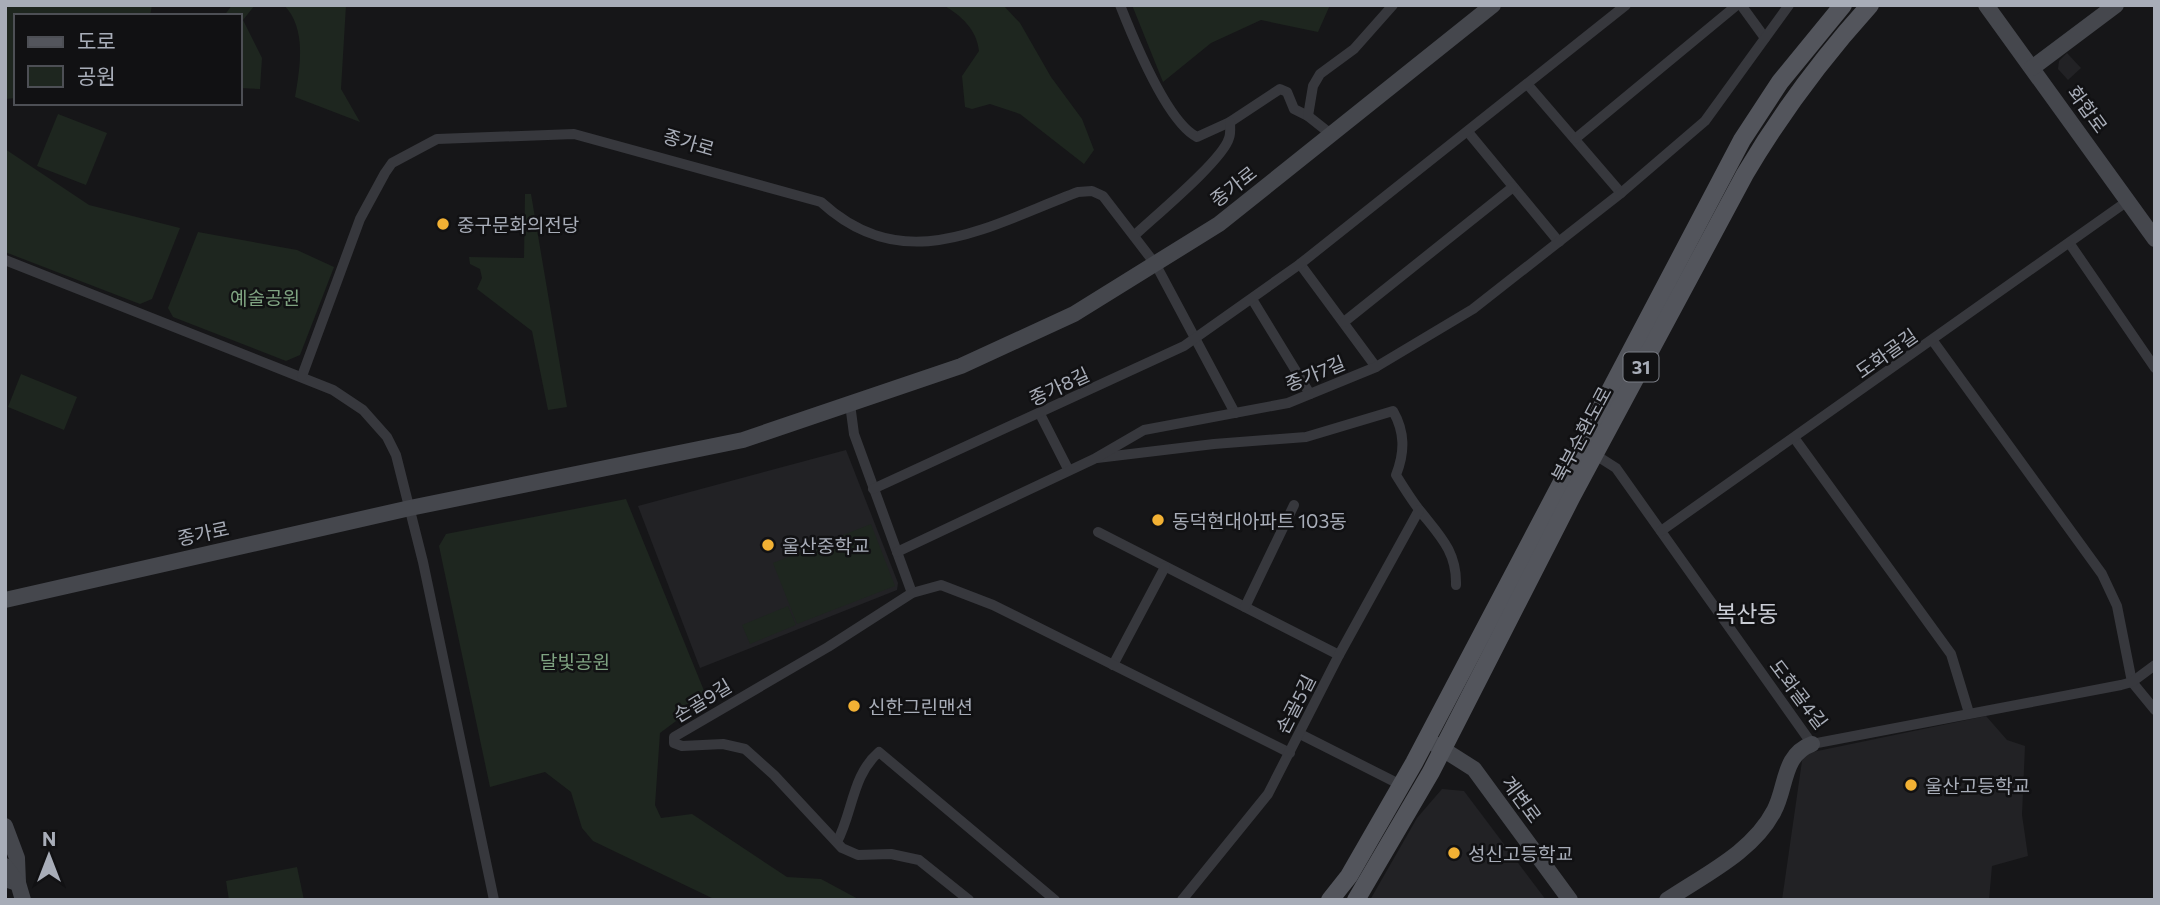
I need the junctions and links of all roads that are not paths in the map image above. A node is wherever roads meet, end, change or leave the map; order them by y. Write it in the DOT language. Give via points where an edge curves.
graph roads {
  1 [pos="1120,5"];
  2 [pos="1393,5"];
  3 [pos="1493,5"];
  4 [pos="1626,5"];
  5 [pos="1739,5"];
  6 [pos="1789,5"];
  7 [pos="1832,5"];
  8 [pos="1843,5"];
  9 [pos="1870,5"];
  10 [pos="1881,5"];
  11 [pos="1986,5"];
  12 [pos="2116,5"];
  13 [pos="1765,38"];
  14 [pos="2032,68"];
  15 [pos="1528,85"];
  16 [pos="1308,116"];
  17 [pos="1230,122"];
  18 [pos="1468,132"];
  19 [pos="1332,135"];
  20 [pos="1574,139"];
  21 [pos="1513,187"];
  22 [pos="1621,193"];
  23 [pos="2129,200"];
  24 [pos="1135,235"];
  25 [pos="2155,239"];
  26 [pos="1559,242"];
  27 [pos="2070,244"];
  28 [pos="5,260"];
  29 [pos="1300,264"];
  30 [pos="1156,265"];
  31 [pos="1252,299"];
  32 [pos="1344,322"];
  33 [pos="1197,337"];
  34 [pos="1933,341"];
  35 [pos="1376,367"];
  36 [pos="2155,368"];
  37 [pos="1626,375"];
  38 [pos="302,376"];
  39 [pos="1310,394"];
  40 [pos="850,404"];
  41 [pos="1235,413"];
  42 [pos="1040,414"];
  43 [pos="1795,439"];
  44 [pos="1594,454"];
  45 [pos="1094,459"];
  46 [pos="1068,469"];
  47 [pos="873,489"];
  48 [pos="1294,505"];
  49 [pos="410,508"];
  50 [pos="1419,510"];
  51 [pos="1661,531"];
  52 [pos="1097,532"];
  53 [pos="897,552"];
  54 [pos="1165,567"];
  55 [pos="1456,584"];
  56 [pos="912,593"];
  57 [pos="5,600"];
  58 [pos="1245,607"];
  59 [pos="1339,655"];
  60 [pos="1113,665"];
  61 [pos="2155,665"];
  62 [pos="2133,682"];
  63 [pos="2155,710"];
  64 [pos="1969,713"];
  65 [pos="1300,734"];
  66 [pos="1426,740"];
  67 [pos="1812,744"];
  68 [pos="1443,748"];
  69 [pos="1290,753"];
  70 [pos="1401,785"];
  71 [pos="5,826"];
  72 [pos="837,842"];
  73 [pos="5,866"];
  74 [pos="12,881"];
  75 [pos="23,900"];
  76 [pos="494,900"];
  77 [pos="968,900"];
  78 [pos="1055,900"];
  79 [pos="1182,900"];
  80 [pos="1330,900"];
  81 [pos="1356,900"];
  82 [pos="1570,900"];
  83 [pos="1667,900"];
  1 -- 17 [label="street" via="1174,118 1197,137"];
  2 -- 16 [label="street" via="1354,49 1320,74 1312,86"];
  3 -- 19 [label="main road, 종가로"];
  4 -- 15 [label="street, 종가8길"];
  5 -- 13 [label="street"];
  5 -- 20 [label="street"];
  6 -- 13 [label="street, 종가7길"];
  7 -- 37 [label="main road" via="1774,77 1735,136"];
  8 -- 37 [label="main road, 북부순환도로 / 31" via="1757,115"];
  9 -- 37 [label="main road, 북부순환도로 / 31" via="1822,61 1760,148"];
  10 -- 37 [label="main road" via="1829,64 1768,151 1735,213"];
  11 -- 14 [label="main road, 화합로"];
  12 -- 14 [label="main road"];
  13 -- 22 [label="street, 종가7길" via="1704,121"];
  14 -- 23 [label="main road, 화합로"];
  15 -- 18 [label="street, 종가8길"];
  15 -- 20 [label="street"];
  16 -- 17 [label="street" via="1294,109 1287,92 1280,89"];
  16 -- 19 [label="street"];
  17 -- 24 [label="street" via="1229,139 1220,151"];
  18 -- 21 [label="street"];
  18 -- 29 [label="street, 종가8길"];
  19 -- 30 [label="main road, 종가로" via="1219,224"];
  20 -- 22 [label="street"];
  21 -- 26 [label="street"];
  21 -- 32 [label="street"];
  22 -- 26 [label="street, 종가7길"];
  23 -- 25 [label="main road, 화합로"];
  23 -- 27 [label="street, 도화골길"];
  24 -- 30 [label="street, 종가로"];
  24 -- 38 [label="street, 종가로" via="1103,196 1086,191 957,236 932,243 906,243 854,227 821,202 574,134 437,139 393,163 385,173 360,219"];
  26 -- 35 [label="street, 종가7길" via="1473,309"];
  27 -- 34 [label="street, 도화골길"];
  27 -- 36 [label="street"];
  28 -- 38 [label="street"];
  29 -- 31 [label="street, 종가8길"];
  29 -- 32 [label="street"];
  30 -- 33 [label="street"];
  30 -- 40 [label="main road, 종가로" via="1040,332 961,366"];
  31 -- 33 [label="street, 종가8길"];
  31 -- 39 [label="street"];
  32 -- 35 [label="street"];
  33 -- 41 [label="street"];
  33 -- 42 [label="street, 종가8길"];
  34 -- 43 [label="street, 도화골길"];
  34 -- 62 [label="street" via="2102,574 2118,606"];
  35 -- 39 [label="street, 종가7길"];
  37 -- 44 [label="main road, 북부순환도로 / 31"];
  37 -- 66 [label="main road, 북부순환도로 / 31"];
  38 -- 49 [label="street" via="351,400 376,423 396,455"];
  39 -- 41 [label="street, 종가7길"];
  40 -- 47 [label="street" via="854,434"];
  40 -- 49 [label="main road, 종가로" via="743,440"];
  41 -- 45 [label="street, 종가7길" via="1144,430"];
  42 -- 46 [label="street"];
  42 -- 47 [label="street, 종가8길"];
  43 -- 51 [label="street, 도화골길"];
  43 -- 64 [label="street" via="1951,654"];
  44 -- 51 [label="street, 도화골4길" via="1616,468"];
  44 -- 68 [label="main road, 북부순환도로 / 31"];
  45 -- 46 [label="street, 종가7길"];
  45 -- 50 [label="street" via="1306,437 1393,411 1402,427 1403,457 1396,475"];
  46 -- 53 [label="street, 종가7길"];
  47 -- 53 [label="street"];
  48 -- 58 [label="street"];
  49 -- 57 [label="main road, 종가로"];
  49 -- 76 [label="street"];
  50 -- 55 [label="street" via="1444,539 1456,565"];
  50 -- 59 [label="street, 손골5길"];
  51 -- 67 [label="street, 도화골4길"];
  52 -- 54 [label="street"];
  53 -- 56 [label="street"];
  54 -- 58 [label="street"];
  54 -- 60 [label="street"];
  56 -- 60 [label="street" via="932,585 949,586"];
  56 -- 72 [label="street, 손골9길" via="674,737 674,743 681,746 723,744 745,749"];
  58 -- 59 [label="street"];
  59 -- 65 [label="street, 손골5길"];
  60 -- 69 [label="street"];
  61 -- 62 [label="street, 도화골4길"];
  62 -- 63 [label="street"];
  62 -- 64 [label="street, 도화골4길"];
  64 -- 67 [label="street, 도화골4길"];
  65 -- 69 [label="street, 손골5길"];
  65 -- 70 [label="street"];
  66 -- 68 [label="main road, 계변로"];
  66 -- 70 [label="main road, 북부순환도로 / 31"];
  67 -- 83 [label="main road" via="1795,755 1774,812 1755,835 1731,859"];
  68 -- 81 [label="main road, 북부순환도로 / 31"];
  68 -- 82 [label="main road, 계변로" via="1474,769"];
  69 -- 79 [label="street, 손골5길" via="1247,823"];
  70 -- 80 [label="main road, 북부순환도로 / 31" via="1349,876"];
  71 -- 74 [label="main road" via="17,858"];
  72 -- 77 [label="street, 손골9길" via="858,855 891,853 919,860"];
  72 -- 78 [label="street" via="851,813 861,771 879,752"];
  73 -- 74 [label="main road"];
  74 -- 75 [label="main road"];
}
